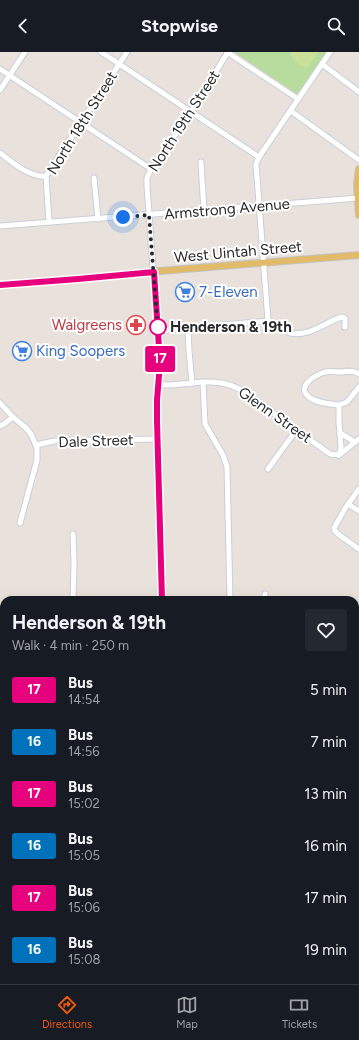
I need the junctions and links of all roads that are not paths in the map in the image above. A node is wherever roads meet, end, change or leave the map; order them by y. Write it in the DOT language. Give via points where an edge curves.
graph roads {
  1 [pos="25,52"];
  2 [pos="101,52"];
  3 [pos="128,52"];
  4 [pos="228,52"];
  5 [pos="330,52"];
  6 [pos="119,64"];
  7 [pos="322,64"];
  8 [pos="0,69"];
  9 [pos="10,76"];
  10 [pos="0,90"];
  11 [pos="359,92"];
  12 [pos="298,99"];
  13 [pos="291,111"];
  14 [pos="190,112"];
  15 [pos="80,123"];
  16 [pos="0,153"];
  17 [pos="259,157"];
  18 [pos="359,160"];
  19 [pos="201,162"];
  20 [pos="151,169"];
  21 [pos="359,169"];
  22 [pos="46,176"];
  23 [pos="94,178"];
  24 [pos="358,198"];
  25 [pos="259,206"];
  26 [pos="204,211"];
  27 [pos="149,215"];
  28 [pos="359,215"];
  29 [pos="98,219"];
  30 [pos="49,222"];
  31 [pos="0,226"];
  32 [pos="359,255"];
  33 [pos="263,263"];
  34 [pos="154,272"];
  35 [pos="0,285"];
  36 [pos="268,321"];
  37 [pos="345,326"];
  38 [pos="188,328"];
  39 [pos="158,331"];
  40 [pos="359,374"];
  41 [pos="203,382"];
  42 [pos="192,383"];
  43 [pos="159,384"];
  44 [pos="359,387"];
  45 [pos="0,403"];
  46 [pos="339,405"];
  47 [pos="14,417"];
  48 [pos="0,426"];
  49 [pos="297,429"];
  50 [pos="340,433"];
  51 [pos="157,439"];
  52 [pos="357,441"];
  53 [pos="36,445"];
  54 [pos="340,455"];
  55 [pos="268,469"];
  56 [pos="359,489"];
  57 [pos="348,504"];
  58 [pos="359,512"];
  59 [pos="20,524"];
  60 [pos="73,534"];
  61 [pos="359,549"];
  62 [pos="73,596"];
  63 [pos="162,596"];
  64 [pos="230,596"];
  65 [pos="359,669"];
  66 [pos="359,674"];
  1 -- 9 [label="street"];
  2 -- 6 [label="street"];
  3 -- 6 [label="street, North 18th Street"];
  4 -- 12 [label="street"];
  4 -- 14 [label="street, North 19th Street"];
  5 -- 7 [label="street"];
  6 -- 14 [label="street"];
  6 -- 15 [label="street, North 18th Street"];
  7 -- 11 [label="street"];
  7 -- 12 [label="street"];
  8 -- 9 [label="street"];
  9 -- 10 [label="street"];
  9 -- 15 [label="street"];
  12 -- 13 [label="street"];
  13 -- 17 [label="street"];
  13 -- 18 [label="street"];
  14 -- 17 [label="street"];
  14 -- 20 [label="street, North 19th Street"];
  15 -- 20 [label="street"];
  15 -- 22 [label="street, North 18th Street"];
  16 -- 22 [label="street" via="27,172"];
  17 -- 25 [label="street" via="256,168"];
  19 -- 26 [label="street"];
  20 -- 27 [label="street, North 19th Street" via="147,181"];
  21 -- 24 [label="main road"];
  22 -- 30 [label="street, North 18th Street"];
  23 -- 29 [label="street"];
  24 -- 25 [label="street, Armstrong Avenue"];
  24 -- 28 [label="main road"];
  25 -- 26 [label="street, Armstrong Avenue"];
  25 -- 33 [label="street"];
  26 -- 27 [label="street, Armstrong Avenue"];
  27 -- 29 [label="street, Armstrong Avenue"];
  27 -- 34 [label="street, North 19th Street"];
  29 -- 30 [label="street, Armstrong Avenue"];
  30 -- 31 [label="street, Armstrong Avenue"];
  32 -- 33 [label="main road, West Uintah Street"];
  33 -- 34 [label="main road, West Uintah Street"];
  33 -- 36 [label="street"];
  34 -- 35 [label="main road, West Uintah Street"];
  34 -- 39 [label="street, North 19th Street"];
  36 -- 37 [label="street" via="294,333 310,331 342,317 345,318"];
  36 -- 38 [label="street"];
  38 -- 39 [label="street"];
  38 -- 42 [label="street"];
  39 -- 43 [label="street, North 19th Street"];
  40 -- 46 [label="street" via="352,371 327,372 310,379 307,383 305,391 309,397"];
  41 -- 42 [label="street, Glenn Street"];
  41 -- 49 [label="street, Glenn Street" via="221,382 236,387"];
  41 -- 64 [label="street" via="205,424 226,462"];
  42 -- 43 [label="street, Glenn Street"];
  43 -- 51 [label="street, North 19th Street"];
  44 -- 46 [label="street" via="347,402"];
  45 -- 47 [label="street"];
  46 -- 50 [label="street"];
  47 -- 48 [label="street"];
  47 -- 53 [label="street" via="31,434"];
  49 -- 54 [label="street, Glenn Street" via="330,454"];
  49 -- 55 [label="street"];
  50 -- 52 [label="street"];
  50 -- 54 [label="street"];
  51 -- 53 [label="street, Dale Street" via="54,441"];
  51 -- 63 [label="street, North 19th Street"];
  52 -- 54 [label="street"];
  53 -- 59 [label="street" via="35,467"];
  56 -- 57 [label="street"];
  57 -- 58 [label="street"];
  57 -- 61 [label="street" via="334,528 338,534"];
  60 -- 62 [label="street"];
  65 -- 66 [label="street"];
}
